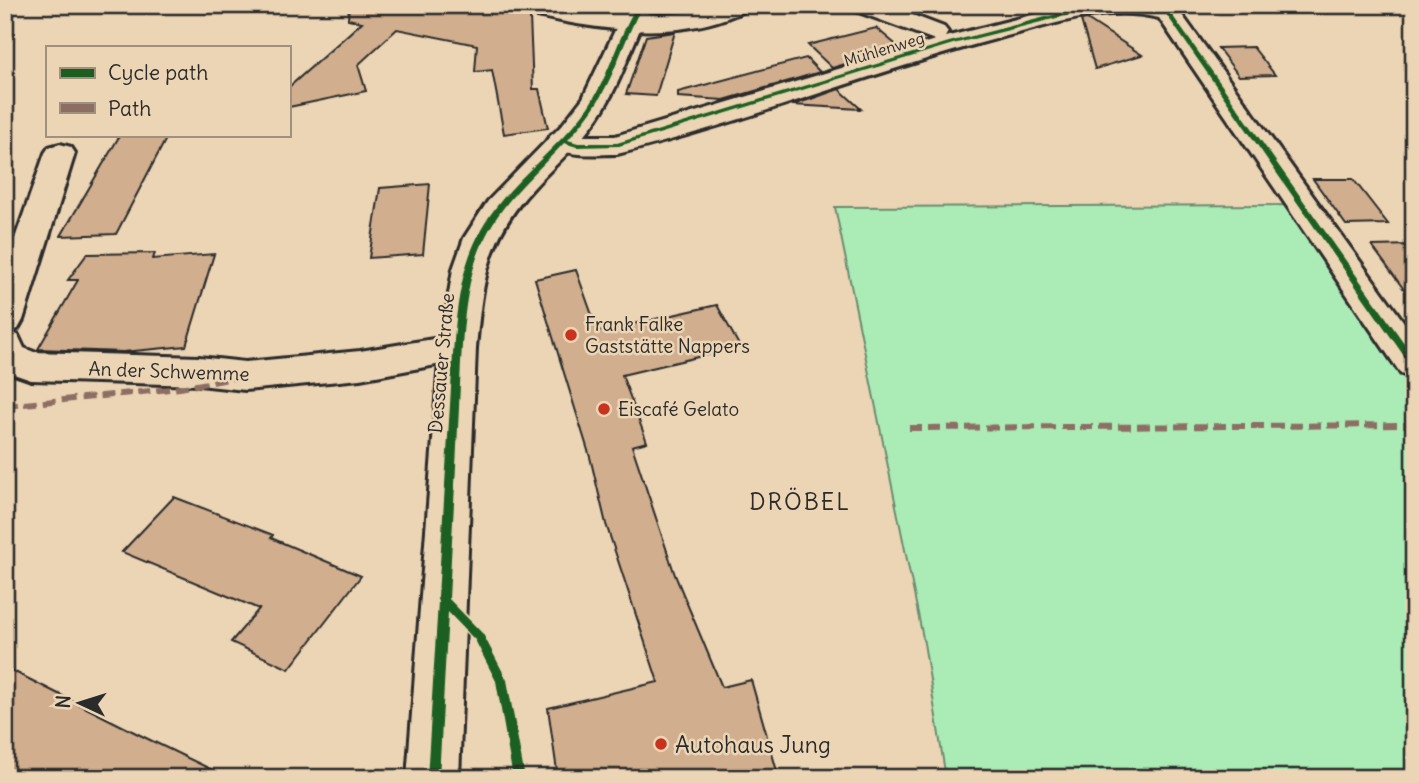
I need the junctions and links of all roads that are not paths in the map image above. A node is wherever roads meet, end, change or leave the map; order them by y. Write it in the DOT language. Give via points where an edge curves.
graph roads {
  1 [pos="522,5"];
  2 [pos="738,5"];
  3 [pos="862,5"];
  4 [pos="927,5"];
  5 [pos="634,14"];
  6 [pos="943,37"];
  7 [pos="562,141"];
  8 [pos="61,153"];
  9 [pos="6,340"];
  10 [pos="458,348"];
  11 [pos="1414,364"];
  12 [pos="433,778"];
  1 -- 5 [label="street"];
  2 -- 5 [label="street" via="688,21"];
  3 -- 6 [label="street"];
  4 -- 6 [label="street"];
  5 -- 7 [label="street, Dessauer Straße" via="596,98"];
  6 -- 7 [label="street, Mühlenweg" via="617,145"];
  6 -- 11 [label="street, Mühlenweg" via="1093,8 1135,5 1168,13"];
  7 -- 10 [label="street, Dessauer Straße" via="489,222 466,280"];
  8 -- 9 [label="street"];
  9 -- 10 [label="street, An der Schwemme" via="30,366 245,376 360,365"];
  10 -- 12 [label="street, Dessauer Straße"];
}
